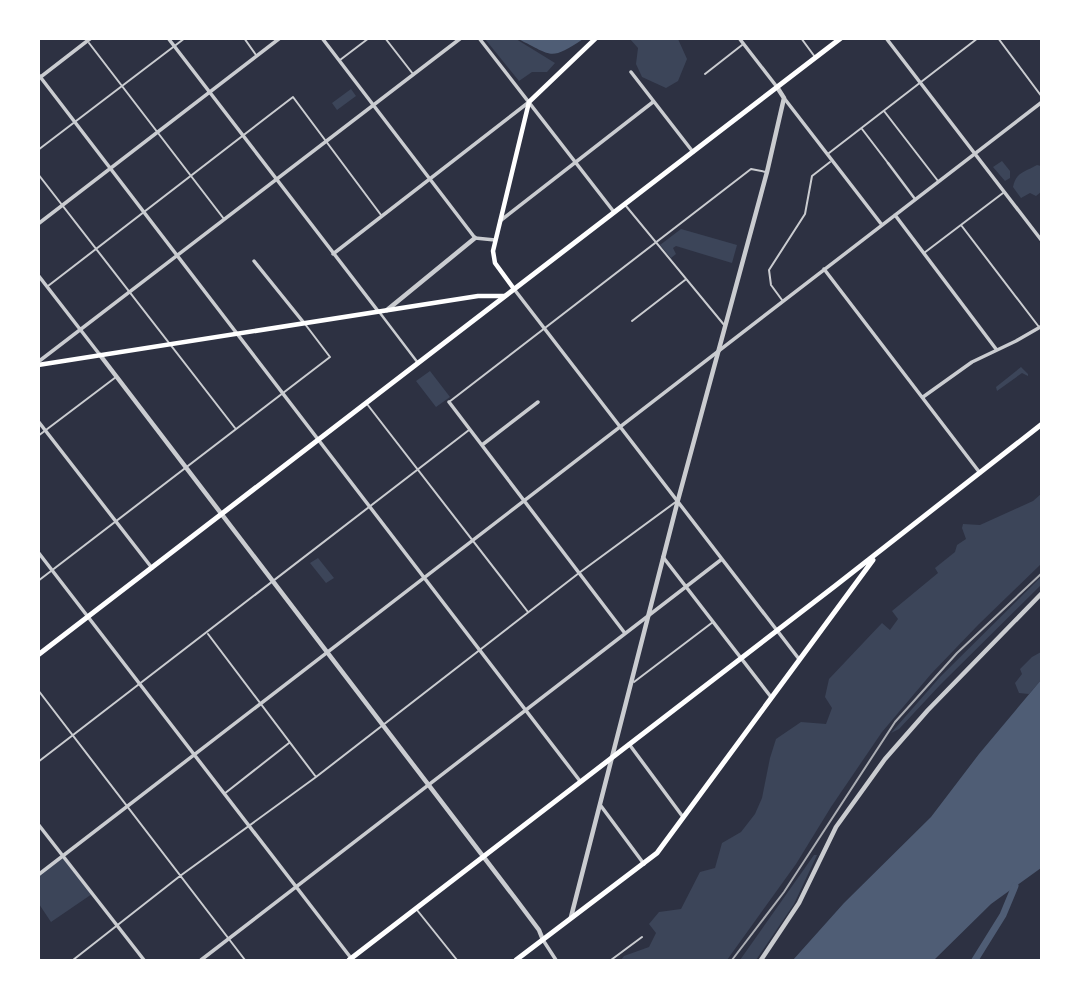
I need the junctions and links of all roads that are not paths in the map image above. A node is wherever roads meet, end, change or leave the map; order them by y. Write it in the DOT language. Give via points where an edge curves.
graph roads {
  1 [pos="168,38"];
  2 [pos="185,38"];
  3 [pos="244,38"];
  4 [pos="280,38"];
  5 [pos="322,38"];
  6 [pos="369,38"];
  7 [pos="385,38"];
  8 [pos="461,38"];
  9 [pos="480,38"];
  10 [pos="597,38"];
  11 [pos="739,38"];
  12 [pos="801,38"];
  13 [pos="841,38"];
  14 [pos="887,38"];
  15 [pos="978,38"];
  16 [pos="998,38"];
  17 [pos="89,40"];
  18 [pos="743,44"];
  19 [pos="174,47"];
  20 [pos="257,56"];
  21 [pos="815,58"];
  22 [pos="340,61"];
  23 [pos="631,72"];
  24 [pos="705,74"];
  25 [pos="413,75"];
  26 [pos="39,77"];
  27 [pos="920,83"];
  28 [pos="122,86"];
  29 [pos="777,88"];
  30 [pos="209,92"];
  31 [pos="784,97"];
  32 [pos="1041,97"];
  33 [pos="529,102"];
  34 [pos="653,102"];
  35 [pos="1041,102"];
  36 [pos="374,105"];
  37 [pos="884,111"];
  38 [pos="75,122"];
  39 [pos="862,128"];
  40 [pos="158,132"];
  41 [pos="243,136"];
  42 [pos="326,142"];
  43 [pos="38,150"];
  44 [pos="693,152"];
  45 [pos="828,154"];
  46 [pos="975,154"];
  47 [pos="832,160"];
  48 [pos="575,162"];
  49 [pos="888,163"];
  50 [pos="111,168"];
  51 [pos="766,172"];
  52 [pos="38,174"];
  53 [pos="191,176"];
  54 [pos="429,178"];
  55 [pos="277,180"];
  56 [pos="938,181"];
  57 [pos="1004,192"];
  58 [pos="915,200"];
  59 [pos="624,204"];
  60 [pos="62,205"];
  61 [pos="144,212"];
  62 [pos="614,212"];
  63 [pos="895,215"];
  64 [pos="382,216"];
  65 [pos="225,219"];
  66 [pos="500,221"];
  67 [pos="38,224"];
  68 [pos="881,225"];
  69 [pos="961,225"];
  70 [pos="475,238"];
  71 [pos="495,240"];
  72 [pos="1041,241"];
  73 [pos="657,244"];
  74 [pos="96,249"];
  75 [pos="924,253"];
  76 [pos="332,254"];
  77 [pos="177,256"];
  78 [pos="254,261"];
  79 [pos="824,269"];
  80 [pos="38,275"];
  81 [pos="686,279"];
  82 [pos="47,287"];
  83 [pos="514,289"];
  84 [pos="130,292"];
  85 [pos="506,296"];
  86 [pos="783,301"];
  87 [pos="387,310"];
  88 [pos="378,311"];
  89 [pos="632,321"];
  90 [pos="303,323"];
  91 [pos="725,327"];
  92 [pos="1040,327"];
  93 [pos="545,329"];
  94 [pos="81,330"];
  95 [pos="237,334"];
  96 [pos="169,345"];
  97 [pos="996,349"];
  98 [pos="719,350"];
  99 [pos="100,355"];
  100 [pos="38,363"];
  101 [pos="418,363"];
  102 [pos="117,377"];
  103 [pos="283,393"];
  104 [pos="923,397"];
  105 [pos="449,402"];
  106 [pos="538,402"];
  107 [pos="366,403"];
  108 [pos="38,421"];
  109 [pos="1041,424"];
  110 [pos="619,426"];
  111 [pos="236,429"];
  112 [pos="46,430"];
  113 [pos="470,430"];
  114 [pos="38,436"];
  115 [pos="318,440"];
  116 [pos="482,445"];
  117 [pos="186,467"];
  118 [pos="418,470"];
  119 [pos="981,473"];
  120 [pos="524,500"];
  121 [pos="677,500"];
  122 [pos="370,507"];
  123 [pos="222,514"];
  124 [pos="116,521"];
  125 [pos="472,540"];
  126 [pos="38,552"];
  127 [pos="879,552"];
  128 [pos="663,557"];
  129 [pos="722,559"];
  130 [pos="152,568"];
  131 [pos="52,570"];
  132 [pos="579,573"];
  133 [pos="424,577"];
  134 [pos="38,580"];
  135 [pos="275,581"];
  136 [pos="685,586"];
  137 [pos="835,586"];
  138 [pos="1041,593"];
  139 [pos="843,600"];
  140 [pos="529,613"];
  141 [pos="648,615"];
  142 [pos="88,616"];
  143 [pos="714,621"];
  144 [pos="777,631"];
  145 [pos="207,633"];
  146 [pos="624,633"];
  147 [pos="481,650"];
  148 [pos="329,652"];
  149 [pos="38,654"];
  150 [pos="742,658"];
  151 [pos="799,659"];
  152 [pos="140,684"];
  153 [pos="630,684"];
  154 [pos="38,690"];
  155 [pos="771,697"];
  156 [pos="261,705"];
  157 [pos="526,709"];
  158 [pos="384,724"];
  159 [pos="73,735"];
  160 [pos="290,743"];
  161 [pos="629,744"];
  162 [pos="195,755"];
  163 [pos="610,759"];
  164 [pos="38,762"];
  165 [pos="316,777"];
  166 [pos="581,782"];
  167 [pos="429,784"];
  168 [pos="224,794"];
  169 [pos="599,804"];
  170 [pos="127,806"];
  171 [pos="683,817"];
  172 [pos="38,824"];
  173 [pos="249,826"];
  174 [pos="64,856"];
  175 [pos="484,856"];
  176 [pos="645,864"];
  177 [pos="38,875"];
  178 [pos="180,876"];
  179 [pos="296,887"];
  180 [pos="416,909"];
  181 [pos="571,918"];
  182 [pos="117,926"];
  183 [pos="642,937"];
  184 [pos="229,939"];
  185 [pos="543,940"];
  186 [pos="351,960"];
  187 [pos="73,961"];
  188 [pos="144,961"];
  189 [pos="201,961"];
  190 [pos="245,961"];
  191 [pos="457,961"];
  192 [pos="516,961"];
  193 [pos="556,961"];
  194 [pos="611,961"];
  195 [pos="761,961"];
  1 -- 19 [label="street"];
  2 -- 19 [label="lane"];
  3 -- 20 [label="lane"];
  4 -- 20 [label="street"];
  5 -- 22 [label="street"];
  6 -- 22 [label="lane"];
  7 -- 25 [label="lane"];
  8 -- 25 [label="street"];
  9 -- 33 [label="street"];
  10 -- 33 [label="main road"];
  11 -- 18 [label="street"];
  12 -- 21 [label="lane"];
  13 -- 21 [label="main road"];
  14 -- 27 [label="street"];
  15 -- 27 [label="lane"];
  16 -- 32 [label="lane"];
  17 -- 26 [label="street"];
  17 -- 28 [label="lane"];
  18 -- 24 [label="lane"];
  18 -- 29 [label="street"];
  19 -- 28 [label="lane"];
  19 -- 30 [label="street"];
  20 -- 30 [label="street"];
  21 -- 29 [label="main road"];
  22 -- 36 [label="street"];
  23 -- 34 [label="street"];
  25 -- 36 [label="street"];
  26 -- 38 [label="street"];
  27 -- 37 [label="lane"];
  27 -- 46 [label="street"];
  28 -- 38 [label="lane"];
  28 -- 40 [label="lane"];
  29 -- 31 [label="street"];
  29 -- 44 [label="main road"];
  30 -- 40 [label="street"];
  30 -- 41 [label="street"];
  31 -- 45 [label="street"];
  31 -- 51 [label="street"];
  33 -- 48 [label="street"];
  33 -- 54 [label="street"];
  33 -- 66 [label="main road"];
  34 -- 44 [label="street"];
  34 -- 48 [label="street"];
  35 -- 46 [label="street"];
  36 -- 42 [label="street"];
  36 -- 54 [label="street"];
  37 -- 39 [label="lane"];
  37 -- 56 [label="lane"];
  38 -- 43 [label="lane"];
  38 -- 50 [label="street"];
  39 -- 45 [label="lane"];
  39 -- 49 [label="lane"];
  40 -- 50 [label="street"];
  40 -- 53 [label="lane"];
  41 -- 42 [label="lane" via="293,97"];
  41 -- 53 [label="lane"];
  41 -- 55 [label="street"];
  42 -- 55 [label="street"];
  42 -- 64 [label="lane"];
  44 -- 59 [label="main road"];
  45 -- 47 [label="street"];
  46 -- 56 [label="street"];
  46 -- 57 [label="street"];
  47 -- 68 [label="street"];
  47 -- 86 [label="lane" via="812,176 805,214 769,270 771,285"];
  48 -- 62 [label="street"];
  48 -- 66 [label="street"];
  49 -- 58 [label="street"];
  50 -- 60 [label="street"];
  50 -- 61 [label="street"];
  51 -- 73 [label="lane" via="751,169"];
  51 -- 91 [label="street"];
  52 -- 60 [label="lane"];
  53 -- 61 [label="lane"];
  53 -- 65 [label="lane"];
  54 -- 64 [label="street"];
  54 -- 70 [label="street"];
  55 -- 65 [label="street"];
  55 -- 76 [label="street"];
  56 -- 58 [label="street"];
  57 -- 69 [label="lane"];
  57 -- 72 [label="street"];
  58 -- 63 [label="street"];
  59 -- 62 [label="main road"];
  59 -- 73 [label="lane"];
  60 -- 67 [label="street"];
  60 -- 74 [label="lane"];
  61 -- 74 [label="lane"];
  61 -- 77 [label="street"];
  62 -- 83 [label="main road"];
  63 -- 68 [label="street"];
  63 -- 75 [label="street"];
  64 -- 76 [label="street"];
  65 -- 77 [label="street"];
  66 -- 71 [label="main road"];
  68 -- 79 [label="street"];
  69 -- 75 [label="lane"];
  69 -- 92 [label="lane"];
  70 -- 71 [label="street"];
  70 -- 87 [label="street"];
  71 -- 83 [label="main road" via="494,261"];
  73 -- 81 [label="lane"];
  73 -- 93 [label="lane"];
  74 -- 82 [label="lane"];
  74 -- 84 [label="lane"];
  75 -- 97 [label="street"];
  76 -- 88 [label="street"];
  77 -- 84 [label="street"];
  77 -- 95 [label="street"];
  78 -- 90 [label="street"];
  79 -- 86 [label="street"];
  79 -- 104 [label="street"];
  80 -- 82 [label="street"];
  81 -- 89 [label="lane"];
  81 -- 91 [label="lane"];
  82 -- 94 [label="street"];
  83 -- 85 [label="main road"];
  83 -- 93 [label="street"];
  84 -- 94 [label="street"];
  84 -- 96 [label="lane"];
  85 -- 87 [label="main road"];
  85 -- 101 [label="main road"];
  86 -- 98 [label="street"];
  87 -- 90 [label="main road"];
  88 -- 101 [label="street"];
  90 -- 95 [label="main road"];
  90 -- 103 [label="lane" via="330,357"];
  91 -- 98 [label="street"];
  92 -- 97 [label="street"];
  93 -- 105 [label="lane"];
  93 -- 110 [label="street"];
  94 -- 99 [label="street"];
  94 -- 100 [label="street"];
  95 -- 96 [label="main road"];
  95 -- 103 [label="street"];
  96 -- 99 [label="main road"];
  96 -- 111 [label="lane"];
  97 -- 104 [label="street"];
  98 -- 110 [label="street"];
  98 -- 121 [label="street"];
  99 -- 100 [label="main road"];
  99 -- 102 [label="street"];
  101 -- 107 [label="main road"];
  102 -- 112 [label="lane"];
  102 -- 117 [label="street"];
  103 -- 111 [label="lane"];
  103 -- 115 [label="street"];
  104 -- 119 [label="street"];
  105 -- 113 [label="street"];
  106 -- 116 [label="street"];
  107 -- 115 [label="main road"];
  107 -- 118 [label="lane"];
  108 -- 112 [label="street"];
  109 -- 119 [label="main road"];
  110 -- 120 [label="street"];
  110 -- 121 [label="street"];
  111 -- 117 [label="lane"];
  112 -- 114 [label="lane"];
  112 -- 124 [label="street"];
  113 -- 116 [label="street"];
  113 -- 118 [label="lane"];
  115 -- 122 [label="street"];
  115 -- 123 [label="main road"];
  116 -- 120 [label="street"];
  117 -- 123 [label="street"];
  117 -- 124 [label="lane"];
  118 -- 122 [label="lane"];
  118 -- 125 [label="lane"];
  119 -- 127 [label="main road"];
  120 -- 125 [label="street"];
  120 -- 132 [label="street"];
  121 -- 128 [label="street"];
  121 -- 129 [label="street"];
  121 -- 132 [label="lane"];
  122 -- 133 [label="street"];
  122 -- 135 [label="lane"];
  123 -- 130 [label="main road"];
  123 -- 135 [label="street"];
  124 -- 130 [label="street"];
  124 -- 131 [label="lane"];
  125 -- 133 [label="street"];
  125 -- 140 [label="lane"];
  126 -- 131 [label="street"];
  127 -- 137 [label="main road"];
  127 -- 139 [label="main road"];
  128 -- 136 [label="street"];
  128 -- 141 [label="street"];
  129 -- 136 [label="street"];
  129 -- 144 [label="street"];
  130 -- 142 [label="main road"];
  131 -- 134 [label="lane"];
  131 -- 142 [label="street"];
  132 -- 140 [label="lane"];
  132 -- 146 [label="street"];
  133 -- 147 [label="street"];
  133 -- 148 [label="street"];
  135 -- 145 [label="lane"];
  135 -- 148 [label="street"];
  136 -- 141 [label="street"];
  136 -- 143 [label="street"];
  137 -- 139 [label="main road"];
  137 -- 144 [label="main road"];
  138 -- 195 [label="street" via="877,768 836,827 799,903"];
  139 -- 151 [label="main road"];
  140 -- 147 [label="lane"];
  141 -- 146 [label="street"];
  141 -- 153 [label="street"];
  142 -- 149 [label="main road"];
  142 -- 152 [label="street"];
  143 -- 150 [label="street"];
  143 -- 153 [label="lane"];
  144 -- 150 [label="main road"];
  144 -- 151 [label="street"];
  145 -- 152 [label="lane"];
  145 -- 156 [label="lane"];
  146 -- 157 [label="street"];
  147 -- 157 [label="street"];
  147 -- 158 [label="lane"];
  148 -- 156 [label="street"];
  148 -- 158 [label="street"];
  150 -- 155 [label="street"];
  150 -- 161 [label="main road"];
  151 -- 155 [label="main road"];
  152 -- 159 [label="lane"];
  152 -- 162 [label="street"];
  153 -- 163 [label="street"];
  154 -- 159 [label="lane"];
  155 -- 171 [label="main road"];
  156 -- 160 [label="lane"];
  156 -- 162 [label="street"];
  157 -- 166 [label="street"];
  157 -- 167 [label="street"];
  158 -- 165 [label="lane"];
  158 -- 167 [label="street"];
  159 -- 164 [label="lane"];
  159 -- 170 [label="lane"];
  160 -- 165 [label="lane"];
  160 -- 168 [label="lane"];
  161 -- 163 [label="main road"];
  161 -- 171 [label="street"];
  162 -- 168 [label="street"];
  162 -- 170 [label="street"];
  163 -- 166 [label="main road"];
  163 -- 169 [label="street"];
  165 -- 173 [label="lane"];
  166 -- 175 [label="main road"];
  167 -- 175 [label="street"];
  167 -- 179 [label="street"];
  168 -- 173 [label="street"];
  169 -- 176 [label="street"];
  169 -- 181 [label="street"];
  170 -- 174 [label="street"];
  170 -- 178 [label="lane"];
  171 -- 176 [label="main road"];
  172 -- 174 [label="street"];
  173 -- 178 [label="lane"];
  173 -- 179 [label="street"];
  174 -- 177 [label="street"];
  174 -- 182 [label="street"];
  175 -- 180 [label="main road"];
  175 -- 185 [label="street"];
  176 -- 181 [label="main road"];
  178 -- 182 [label="lane"];
  178 -- 184 [label="lane"];
  179 -- 184 [label="street"];
  179 -- 186 [label="street"];
  180 -- 186 [label="main road"];
  180 -- 191 [label="lane"];
  181 -- 185 [label="main road"];
  182 -- 187 [label="lane"];
  182 -- 188 [label="street"];
  183 -- 194 [label="lane"];
  184 -- 189 [label="street"];
  184 -- 190 [label="lane"];
  185 -- 192 [label="main road"];
  185 -- 193 [label="street"];
}
